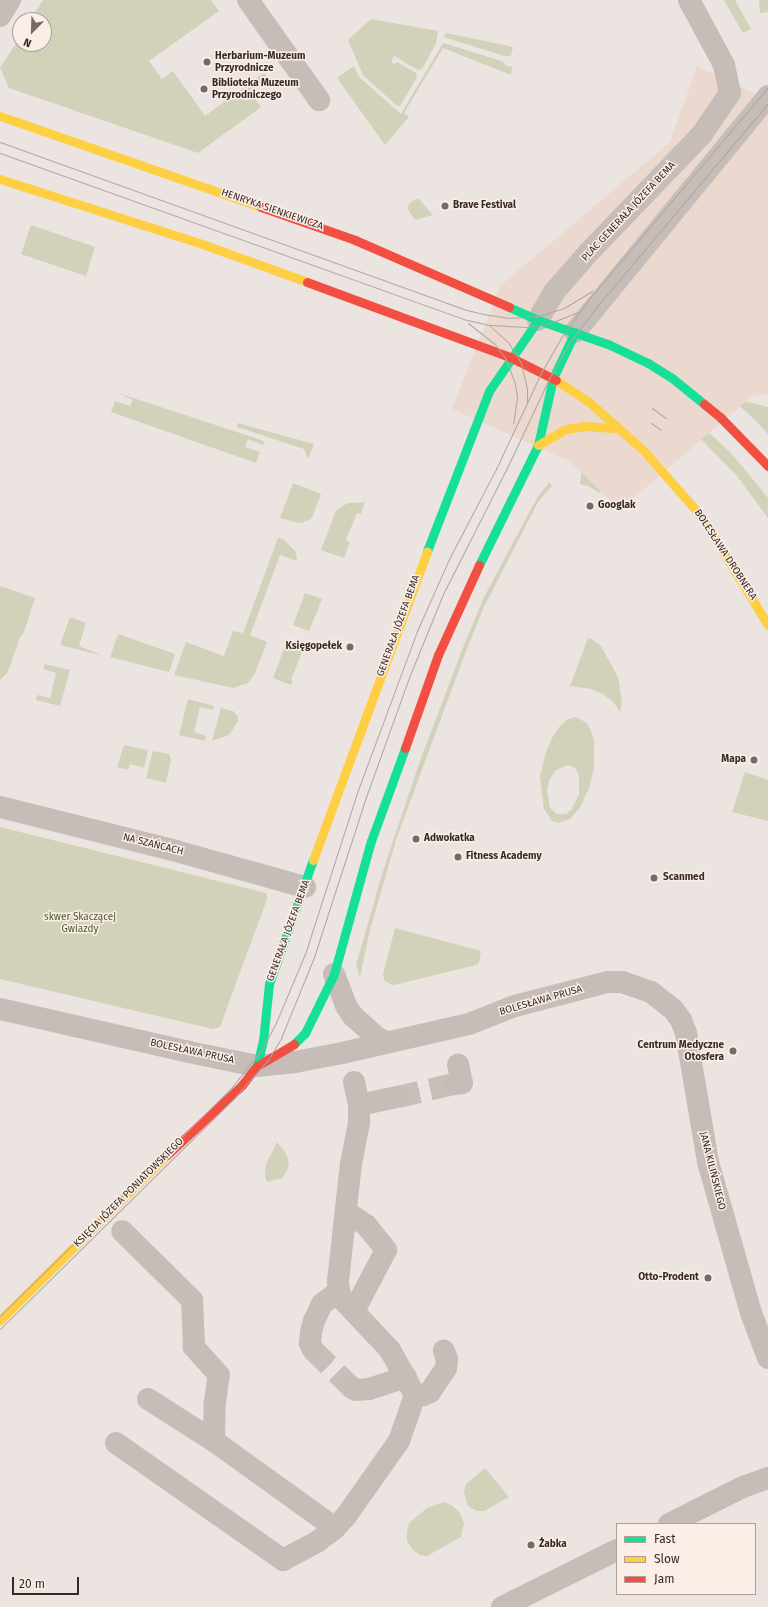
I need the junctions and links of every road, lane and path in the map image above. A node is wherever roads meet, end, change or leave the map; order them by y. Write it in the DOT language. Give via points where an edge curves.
graph roads {
  1 [pos="10,0"];
  2 [pos="248,0"];
  3 [pos="689,0"];
  4 [pos="0,16"];
  5 [pos="730,93"];
  6 [pos="319,100"];
  7 [pos="762,103"];
  8 [pos="0,116"];
  9 [pos="0,179"];
  10 [pos="538,320"];
  11 [pos="575,332"];
  12 [pos="512,358"];
  13 [pos="553,378"];
  14 [pos="616,428"];
  15 [pos="538,445"];
  16 [pos="768,466"];
  17 [pos="768,624"];
  18 [pos="0,807"];
  19 [pos="305,887"];
  20 [pos="334,974"];
  21 [pos="651,992"];
  22 [pos="0,1009"];
  23 [pos="386,1042"];
  24 [pos="257,1066"];
  25 [pos="354,1082"];
  26 [pos="398,1097"];
  27 [pos="358,1105"];
  28 [pos="346,1212"];
  29 [pos="122,1231"];
  30 [pos="339,1291"];
  31 [pos="354,1311"];
  32 [pos="0,1320"];
  33 [pos="313,1350"];
  34 [pos="444,1351"];
  35 [pos="768,1358"];
  36 [pos="411,1386"];
  37 [pos="352,1388"];
  38 [pos="148,1399"];
  39 [pos="214,1442"];
  40 [pos="116,1443"];
  41 [pos="768,1478"];
  42 [pos="671,1523"];
  43 [pos="335,1528"];
  44 [pos="616,1550"];
  45 [pos="502,1607"];
  1 -- 4 [label="street"];
  2 -- 6 [label="street"];
  3 -- 5 [label="street" via="724,65"];
  5 -- 7 [label="street"];
  5 -- 10 [label="street, PLAC GENERAŁA JÓZEFA BEMA" via="702,134 592,250 556,291"];
  7 -- 11 [label="street"];
  8 -- 10 [label="street, HENRYKA SIENKIEWICZA" via="355,240"];
  9 -- 12 [label="street" via="205,245"];
  10 -- 11 [label="street, HENRYKA SIENKIEWICZA"];
  10 -- 12 [label="street, PLAC GENERAŁA JÓZEFA BEMA"];
  11 -- 13 [label="street"];
  11 -- 16 [label="street" via="648,363 672,378 720,417"];
  12 -- 13 [label="street, BOLESŁAWA DROBNERA"];
  12 -- 19 [label="street, GENERAŁA JÓZEFA BEMA" via="489,391 477,419 334,801"];
  13 -- 14 [label="street, BOLESŁAWA DROBNERA" via="589,402"];
  13 -- 15 [label="street"];
  14 -- 15 [label="street" via="585,426 566,429"];
  14 -- 17 [label="street, BOLESŁAWA DROBNERA" via="649,457 702,517"];
  15 -- 20 [label="street" via="458,608 438,655 371,841"];
  18 -- 19 [label="street, NA SZAŃCACH" via="176,851"];
  19 -- 24 [label="street, GENERAŁA JÓZEFA BEMA" via="269,984 263,1042"];
  20 -- 23 [label="street" via="346,1006 353,1016"];
  20 -- 24 [label="street" via="305,1033 292,1045"];
  21 -- 23 [label="street, BOLESŁAWA PRUSA" via="622,982 608,982 515,1006 469,1024"];
  21 -- 35 [label="street, JANA KILIŃSKIEGO" via="673,1008 686,1032 708,1162 751,1313"];
  22 -- 24 [label="street, BOLESŁAWA PRUSA"];
  23 -- 24 [label="street, BOLESŁAWA PRUSA" via="295,1062"];
  24 -- 32 [label="street, KSIĘCIA JÓZEFA PONIATOWSKIEGO" via="242,1084"];
  25 -- 27 [label="street"];
  26 -- 27 [label="street"];
  27 -- 28 [label="street" via="359,1123"];
  28 -- 30 [label="street"];
  28 -- 31 [label="street" via="366,1225 386,1250"];
  29 -- 39 [label="street" via="192,1300 194,1347 219,1375"];
  30 -- 31 [label="street" via="342,1299"];
  30 -- 33 [label="street" via="322,1304 314,1321 310,1343"];
  31 -- 36 [label="street" via="390,1350"];
  34 -- 36 [label="street" via="447,1359 446,1368 430,1392 423,1395"];
  36 -- 37 [label="street" via="356,1390"];
  36 -- 43 [label="street" via="400,1441"];
  38 -- 39 [label="street"];
  39 -- 43 [label="street"];
  40 -- 43 [label="street" via="283,1560 318,1541"];
  41 -- 42 [label="street" via="743,1487"];
  44 -- 45 [label="street"];
}
